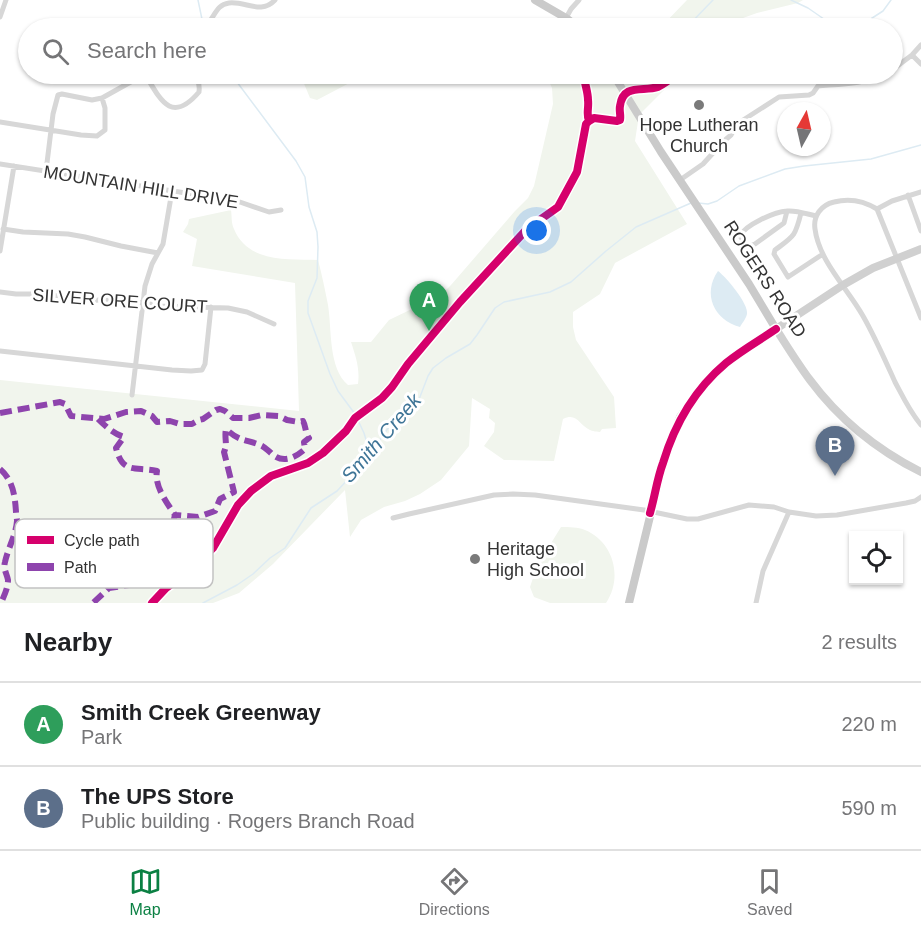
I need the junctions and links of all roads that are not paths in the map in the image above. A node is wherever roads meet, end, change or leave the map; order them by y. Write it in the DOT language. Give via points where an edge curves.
graph roads {
  1 [pos="6,0"];
  2 [pos="275,0"];
  3 [pos="535,0"];
  4 [pos="579,0"];
  5 [pos="0,16"];
  6 [pos="213,18"];
  7 [pos="566,18"];
  8 [pos="921,45"];
  9 [pos="912,55"];
  10 [pos="903,62"];
  11 [pos="921,64"];
  12 [pos="127,84"];
  13 [pos="151,84"];
  14 [pos="200,84"];
  15 [pos="620,84"];
  16 [pos="845,84"];
  17 [pos="102,98"];
  18 [pos="0,122"];
  19 [pos="52,130"];
  20 [pos="0,164"];
  21 [pos="14,166"];
  22 [pos="46,171"];
  23 [pos="680,180"];
  24 [pos="172,191"];
  25 [pos="921,192"];
  26 [pos="908,195"];
  27 [pos="877,209"];
  28 [pos="281,210"];
  29 [pos="788,211"];
  30 [pos="801,213"];
  31 [pos="816,216"];
  32 [pos="3,229"];
  33 [pos="921,231"];
  34 [pos="921,249"];
  35 [pos="0,251"];
  36 [pos="158,253"];
  37 [pos="823,254"];
  38 [pos="897,259"];
  39 [pos="843,285"];
  40 [pos="0,292"];
  41 [pos="143,303"];
  42 [pos="211,307"];
  43 [pos="921,318"];
  44 [pos="274,324"];
  45 [pos="776,329"];
  46 [pos="0,351"];
  47 [pos="136,365"];
  48 [pos="132,395"];
  49 [pos="921,425"];
  50 [pos="921,472"];
  51 [pos="921,497"];
  52 [pos="789,512"];
  53 [pos="650,513"];
  54 [pos="393,518"];
  55 [pos="629,603"];
  56 [pos="756,603"];
  1 -- 5 [label="street"];
  2 -- 6 [label="street" via="264,8 225,4"];
  3 -- 7 [label="main road"];
  4 -- 7 [label="street"];
  8 -- 9 [label="street"];
  9 -- 10 [label="street"];
  9 -- 11 [label="street"];
  12 -- 17 [label="street"];
  13 -- 14 [label="street" via="166,105 176,108 199,92"];
  15 -- 23 [label="main road, ROGERS ROAD"];
  16 -- 23 [label="street" via="818,86 809,95 779,97 737,124 704,164"];
  17 -- 19 [label="street" via="58,95"];
  17 -- 19 [label="street" via="105,130 97,136"];
  18 -- 19 [label="street"];
  19 -- 22 [label="street"];
  20 -- 21 [label="street, MOUNTAIN HILL DRIVE"];
  21 -- 22 [label="street, MOUNTAIN HILL DRIVE"];
  21 -- 32 [label="street"];
  22 -- 24 [label="street, MOUNTAIN HILL DRIVE"];
  23 -- 45 [label="main road, ROGERS ROAD"];
  24 -- 28 [label="street, MOUNTAIN HILL DRIVE" via="237,201 270,212"];
  24 -- 36 [label="street"];
  25 -- 26 [label="street"];
  26 -- 27 [label="street"];
  26 -- 33 [label="street"];
  27 -- 31 [label="street" via="860,201 837,201 821,208"];
  27 -- 38 [label="street"];
  29 -- 29 [label="street" via="773,214 743,230 740,236 747,247 784,223"];
  29 -- 30 [label="street"];
  30 -- 31 [label="street"];
  30 -- 37 [label="street" via="796,233 774,254 788,277"];
  31 -- 37 [label="street" via="814,226"];
  32 -- 35 [label="street"];
  32 -- 36 [label="street" via="77,236"];
  34 -- 38 [label="main road"];
  36 -- 41 [label="street"];
  37 -- 39 [label="street"];
  38 -- 39 [label="main road"];
  38 -- 43 [label="street"];
  39 -- 45 [label="main road"];
  39 -- 49 [label="street" via="865,318 902,396"];
  40 -- 41 [label="street, SILVER ORE COURT"];
  41 -- 42 [label="street, SILVER ORE COURT"];
  41 -- 47 [label="street"];
  42 -- 44 [label="street, SILVER ORE COURT" via="247,312"];
  42 -- 47 [label="street" via="202,370"];
  45 -- 50 [label="main road, ROGERS ROAD" via="809,379 841,416 875,445"];
  45 -- 53 [label="main road" via="721,367 680,417"];
  46 -- 47 [label="street"];
  47 -- 48 [label="street"];
  51 -- 52 [label="street" via="909,503 837,515"];
  52 -- 53 [label="street" via="749,505 698,519"];
  52 -- 56 [label="street" via="763,571"];
  53 -- 54 [label="street" via="513,494"];
  53 -- 55 [label="main road"];
}
